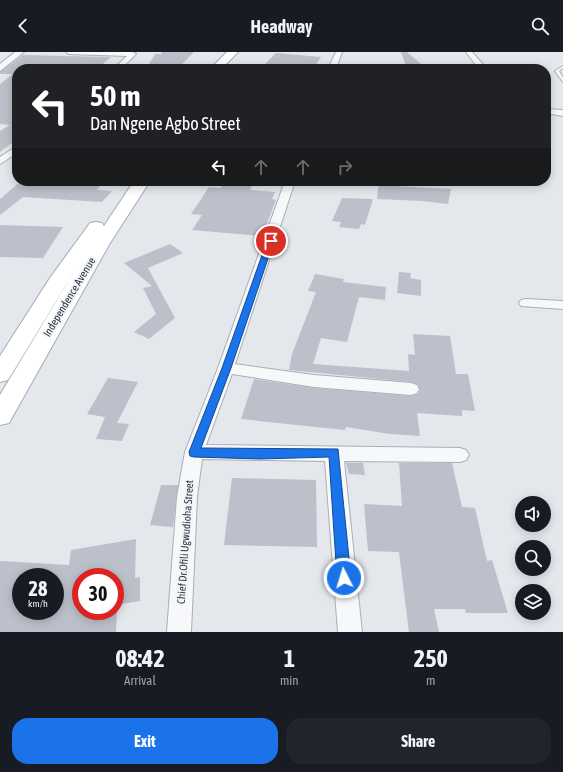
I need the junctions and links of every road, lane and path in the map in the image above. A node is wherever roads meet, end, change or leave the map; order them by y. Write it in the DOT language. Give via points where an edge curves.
graph roads {
  1 [pos="20,52"];
  2 [pos="69,52"];
  3 [pos="233,52"];
  4 [pos="242,52"];
  5 [pos="339,52"];
  6 [pos="469,52"];
  7 [pos="134,53"];
  8 [pos="122,64"];
  9 [pos="220,64"];
  10 [pos="231,64"];
  11 [pos="334,64"];
  12 [pos="480,64"];
  13 [pos="563,67"];
  14 [pos="0,68"];
  15 [pos="563,82"];
  16 [pos="551,111"];
  17 [pos="563,113"];
  18 [pos="12,153"];
  19 [pos="0,161"];
  20 [pos="124,186"];
  21 [pos="139,186"];
  22 [pos="288,186"];
  23 [pos="526,303"];
  24 [pos="563,304"];
  25 [pos="226,368"];
  26 [pos="0,374"];
  27 [pos="411,389"];
  28 [pos="0,416"];
  29 [pos="194,452"];
  30 [pos="334,453"];
  31 [pos="460,455"];
  32 [pos="179,632"];
  33 [pos="350,632"];
  1 -- 14 [label="street"];
  2 -- 7 [label="street"];
  3 -- 9 [label="main road"];
  4 -- 10 [label="main road"];
  5 -- 11 [label="street"];
  6 -- 12 [label="street"];
  7 -- 8 [label="street"];
  13 -- 15 [label="lane" via="557,71"];
  16 -- 17 [label="street"];
  18 -- 19 [label="street"];
  20 -- 26 [label="main road, Independence Avenue" via="60,278"];
  21 -- 28 [label="main road, Independence Avenue"];
  22 -- 25 [label="street, Chief Dr.Ofili Ugwudioha Street"];
  23 -- 24 [label="street"];
  25 -- 27 [label="street" via="314,382"];
  25 -- 29 [label="street, Chief Dr.Ofili Ugwudioha Street"];
  29 -- 30 [label="street"];
  29 -- 32 [label="street, Chief Dr.Ofili Ugwudioha Street" via="187,497"];
  30 -- 31 [label="street"];
  30 -- 33 [label="street"];
}
